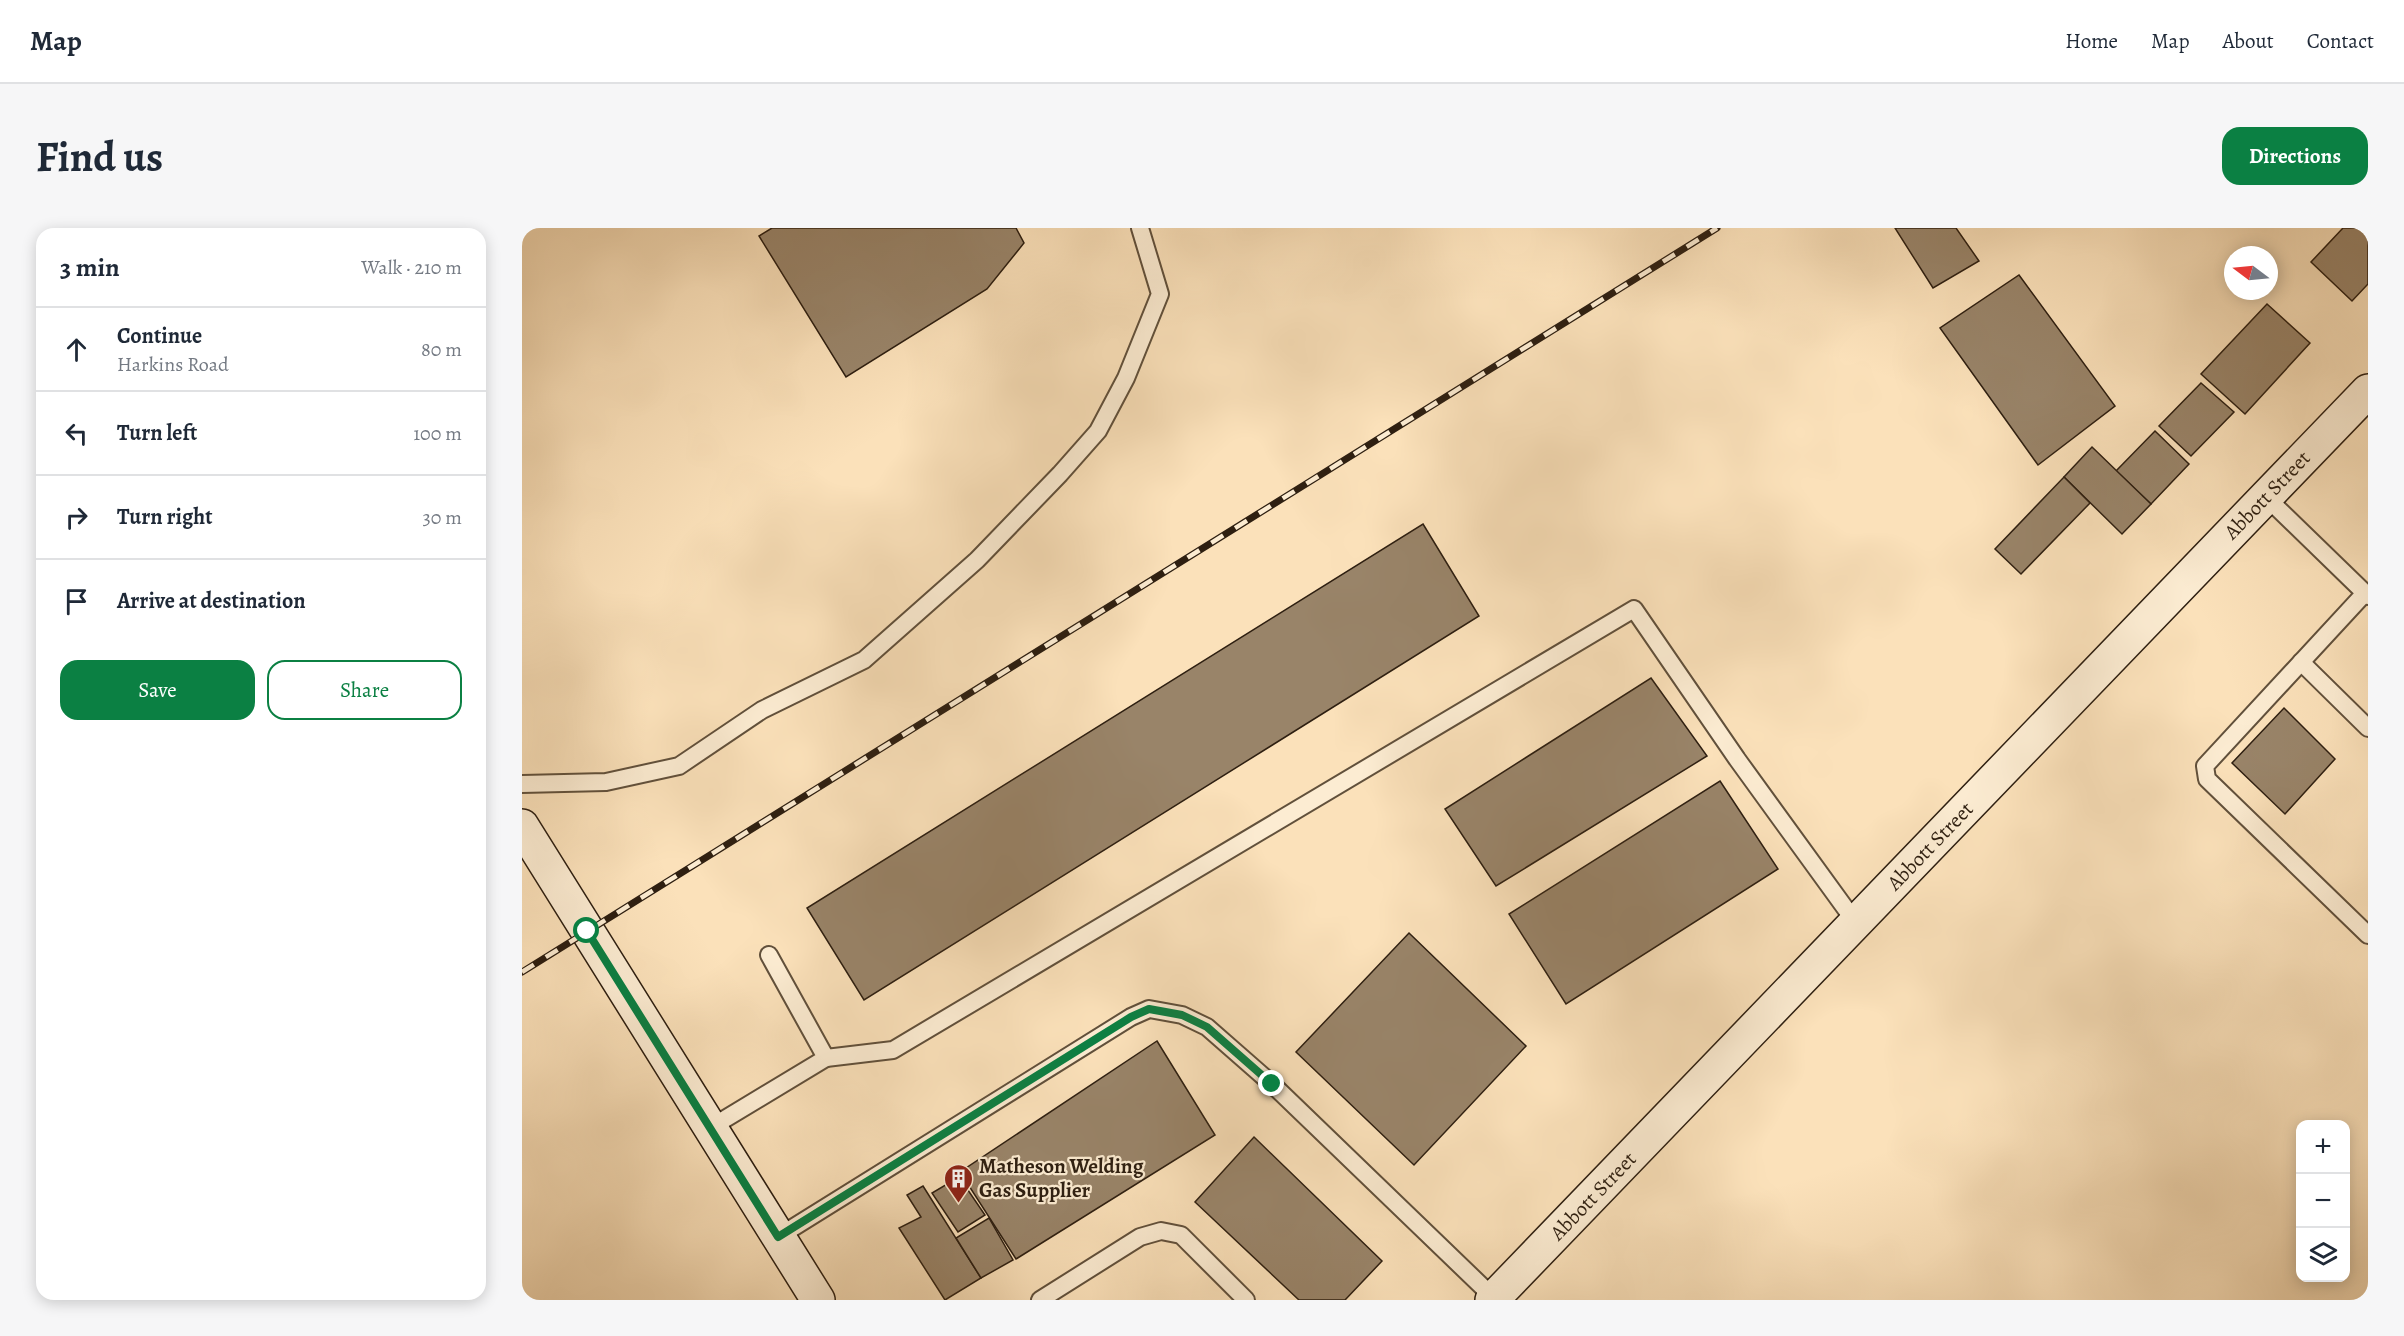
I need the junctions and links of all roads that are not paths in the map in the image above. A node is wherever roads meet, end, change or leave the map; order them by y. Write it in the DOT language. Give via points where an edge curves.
graph roads {
  1 [pos="1140,228"];
  2 [pos="2368,391"];
  3 [pos="2266,497"];
  4 [pos="2366,594"];
  5 [pos="2301,663"];
  6 [pos="2368,728"];
  7 [pos="522,784"];
  8 [pos="522,826"];
  9 [pos="1856,923"];
  10 [pos="2368,935"];
  11 [pos="769,955"];
  12 [pos="826,1058"];
  13 [pos="710,1128"];
  14 [pos="778,1237"];
  15 [pos="1493,1299"];
  16 [pos="818,1300"];
  17 [pos="1040,1300"];
  18 [pos="1246,1300"];
  1 -- 7 [label="lane" via="1160,294 1126,378 1098,431 977,560 864,660 762,710 679,766 606,782"];
  2 -- 3 [label="main road, Abbott Street"];
  3 -- 4 [label="lane"];
  3 -- 9 [label="main road, Abbott Street"];
  4 -- 5 [label="lane"];
  5 -- 6 [label="lane"];
  5 -- 10 [label="lane" via="2205,766 2207,778"];
  8 -- 13 [label="main road"];
  9 -- 12 [label="lane" via="1634,609 893,1050"];
  9 -- 15 [label="main road, Abbott Street"];
  11 -- 12 [label="lane"];
  12 -- 13 [label="lane"];
  13 -- 14 [label="main road"];
  14 -- 15 [label="lane" via="1149,1009 1182,1015 1207,1027 1272,1084"];
  14 -- 16 [label="main road"];
  17 -- 18 [label="lane" via="1140,1237 1161,1231 1181,1236"];
}
